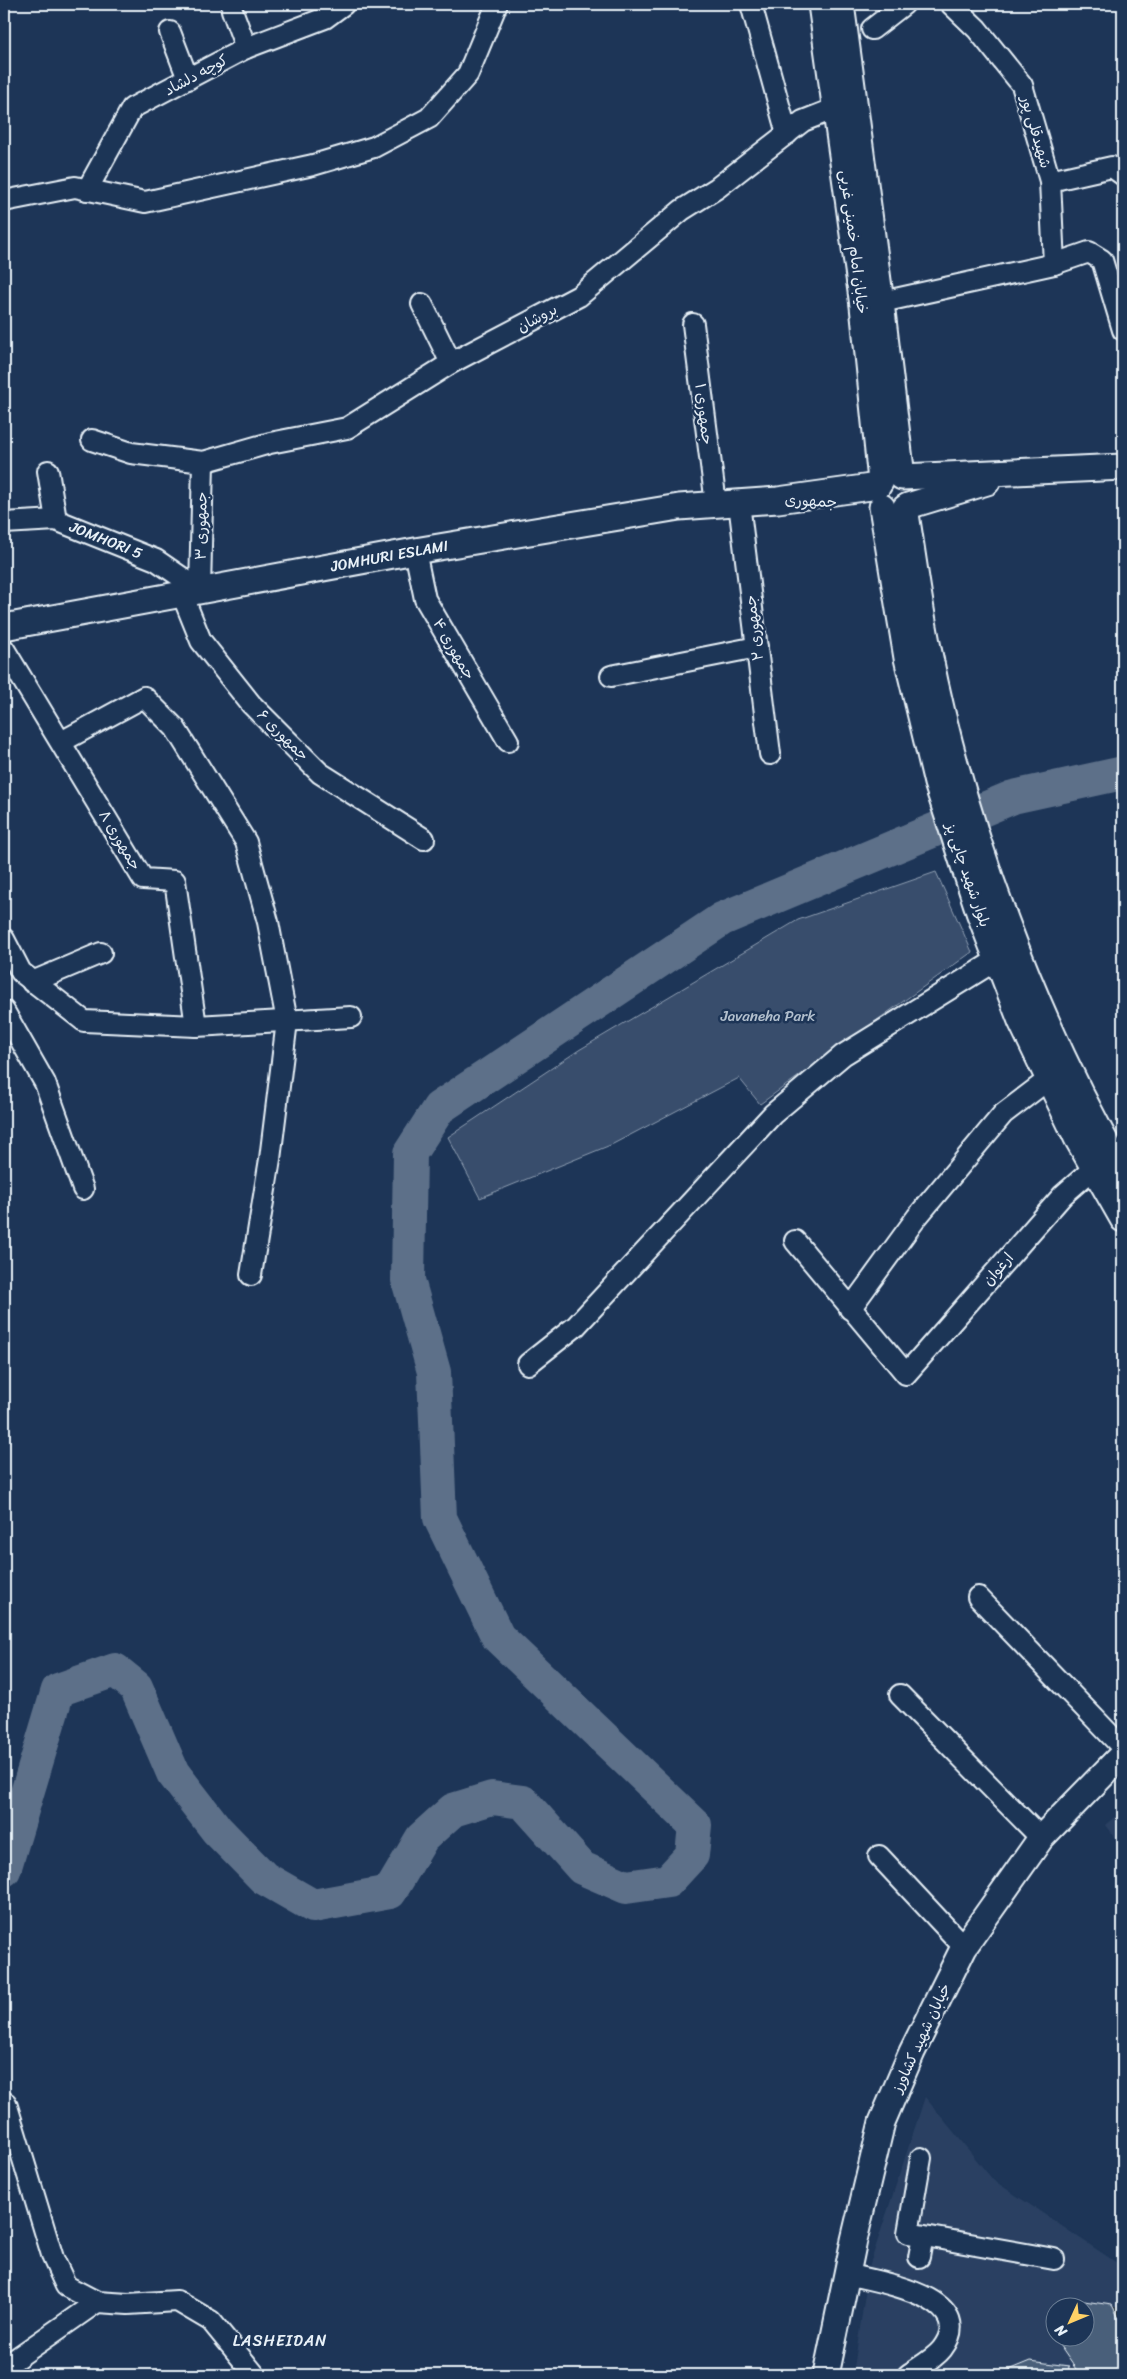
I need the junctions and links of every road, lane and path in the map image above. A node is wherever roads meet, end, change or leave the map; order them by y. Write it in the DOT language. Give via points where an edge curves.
graph roads {
  1 [pos="344,4"];
  2 [pos="497,4"];
  3 [pos="751,4"];
  4 [pos="822,4"];
  5 [pos="841,4"];
  6 [pos="904,4"];
  7 [pos="951,4"];
  8 [pos="232,10"];
  9 [pos="872,29"];
  10 [pos="170,32"];
  11 [pos="246,48"];
  12 [pos="188,79"];
  13 [pos="845,107"];
  14 [pos="787,134"];
  15 [pos="1123,175"];
  16 [pos="1050,181"];
  17 [pos="87,190"];
  18 [pos="4,201"];
  19 [pos="1054,264"];
  20 [pos="422,304"];
  21 [pos="872,305"];
  22 [pos="693,324"];
  23 [pos="1123,330"];
  24 [pos="451,363"];
  25 [pos="92,440"];
  26 [pos="203,462"];
  27 [pos="1123,467"];
  28 [pos="48,471"];
  29 [pos="891,495"];
  30 [pos="778,500"];
  31 [pos="727,504"];
  32 [pos="56,520"];
  33 [pos="4,523"];
  34 [pos="415,552"];
  35 [pos="191,592"];
  36 [pos="4,627"];
  37 [pos="757,647"];
  38 [pos="4,649"];
  39 [pos="611,676"];
  40 [pos="508,741"];
  41 [pos="61,742"];
  42 [pos="770,754"];
  43 [pos="424,839"];
  44 [pos="975,864"];
  45 [pos="4,939"];
  46 [pos="101,953"];
  47 [pos="998,959"];
  48 [pos="19,977"];
  49 [pos="4,1011"];
  50 [pos="351,1018"];
  51 [pos="287,1021"];
  52 [pos="196,1026"];
  53 [pos="1049,1079"];
  54 [pos="1094,1168"];
  55 [pos="1123,1173"];
  56 [pos="82,1189"];
  57 [pos="1123,1219"];
  58 [pos="795,1241"];
  59 [pos="251,1275"];
  60 [pos="850,1309"];
  61 [pos="528,1364"];
  62 [pos="978,1597"];
  63 [pos="900,1695"];
  64 [pos="1123,1748"];
  65 [pos="1123,1754"];
  66 [pos="1040,1838"];
  67 [pos="879,1856"];
  68 [pos="964,1947"];
  69 [pos="6,2103"];
  70 [pos="921,2158"];
  71 [pos="923,2236"];
  72 [pos="919,2257"];
  73 [pos="1054,2259"];
  74 [pos="847,2274"];
  75 [pos="97,2302"];
  76 [pos="4,2367"];
  77 [pos="255,2375"];
  78 [pos="826,2375"];
  79 [pos="908,2375"];
  1 -- 11 [label="street, کوچه دلشاد" via="325,18"];
  2 -- 17 [label="street" via="468,74 429,118 374,147 313,165 145,202"];
  3 -- 14 [label="street"];
  4 -- 13 [label="main road, خیابان امام خمینی غربی"];
  5 -- 13 [label="main road, خیابان امام خمینی غربی"];
  6 -- 9 [label="street"];
  7 -- 16 [label="street, شهیدقلی پور" via="977,29 1022,85"];
  8 -- 11 [label="street"];
  10 -- 12 [label="street"];
  11 -- 12 [label="street, کوچه دلشاد"];
  12 -- 17 [label="street, کوچه دلشاد" via="132,108"];
  13 -- 14 [label="street, بروشان" via="803,121"];
  13 -- 21 [label="main road, خیابان امام خمینی غربی"];
  14 -- 24 [label="street, بروشان" via="717,188 682,210 579,296"];
  15 -- 16 [label="street, شهیدقلی پور" via="1112,168"];
  16 -- 19 [label="street"];
  17 -- 18 [label="street" via="76,188"];
  19 -- 21 [label="street"];
  19 -- 23 [label="street" via="1089,252 1102,260"];
  20 -- 24 [label="street"];
  21 -- 29 [label="main road, خیابان امام خمینی غربی"];
  22 -- 31 [label="street, جمهوری ۱"];
  24 -- 26 [label="street, بروشان" via="347,428 270,443"];
  25 -- 26 [label="street" via="131,453"];
  26 -- 35 [label="street, جمهوری ۳"];
  27 -- 29 [label="main road, جمهوری" via="1026,471"];
  28 -- 32 [label="street"];
  29 -- 30 [label="main road, جمهوری"];
  29 -- 44 [label="main road, بلوار شهید چایی پز" via="929,653 948,780"];
  30 -- 31 [label="main road, JOMHURI ESLAMI"];
  31 -- 34 [label="main road, JOMHURI ESLAMI" via="679,507"];
  31 -- 37 [label="street, جمهوری ۲"];
  32 -- 33 [label="street, JOMHORI 5"];
  32 -- 35 [label="street, JOMHORI 5" via="156,560"];
  34 -- 35 [label="main road, JOMHURI ESLAMI"];
  34 -- 40 [label="street, جمهوری ۴" via="425,599"];
  35 -- 36 [label="main road, JOMHURI ESLAMI"];
  35 -- 43 [label="street, جمهوری ۶" via="201,641 251,704 320,773"];
  37 -- 39 [label="street"];
  37 -- 42 [label="street, جمهوری ۲"];
  38 -- 41 [label="street, جمهوری ۸"];
  41 -- 51 [label="street" via="144,696 175,728 246,842 268,922"];
  41 -- 52 [label="street, جمهوری ۸" via="144,879 175,881"];
  44 -- 47 [label="main road, بلوار شهید چایی پز"];
  44 -- 55 [label="main road, بلوار شهید چایی پز" via="1097,1128"];
  45 -- 48 [label="street"];
  46 -- 48 [label="street"];
  47 -- 53 [label="main road, بلوار شهید چایی پز" via="1021,1021"];
  47 -- 61 [label="street" via="843,1055 773,1114 576,1326"];
  48 -- 52 [label="street" via="84,1021"];
  49 -- 56 [label="street" via="45,1083"];
  50 -- 51 [label="street"];
  51 -- 52 [label="street"];
  51 -- 59 [label="street" via="270,1159"];
  53 -- 54 [label="main road, بلوار شهید چایی پز"];
  53 -- 60 [label="street" via="1003,1114 917,1216"];
  54 -- 57 [label="main road, بلوار شهید چایی پز"];
  54 -- 60 [label="street, ارغوان" via="1063,1195 906,1374"];
  58 -- 60 [label="street"];
  62 -- 64 [label="street"];
  63 -- 66 [label="street"];
  65 -- 66 [label="main road, خیابان شهید کشاورز"];
  66 -- 68 [label="main road, خیابان شهید کشاورز"];
  67 -- 68 [label="street"];
  68 -- 74 [label="main road, خیابان شهید کشاورز" via="912,2052 882,2122"];
  69 -- 75 [label="street" via="53,2258 66,2286"];
  70 -- 71 [label="street" via="908,2234"];
  71 -- 72 [label="street"];
  71 -- 73 [label="street"];
  74 -- 78 [label="main road, خیابان شهید کشاورز"];
  74 -- 79 [label="street" via="927,2297 942,2307 950,2323 949,2338 940,2351"];
  75 -- 76 [label="street"];
  75 -- 77 [label="street" via="177,2301 211,2321"];
}
